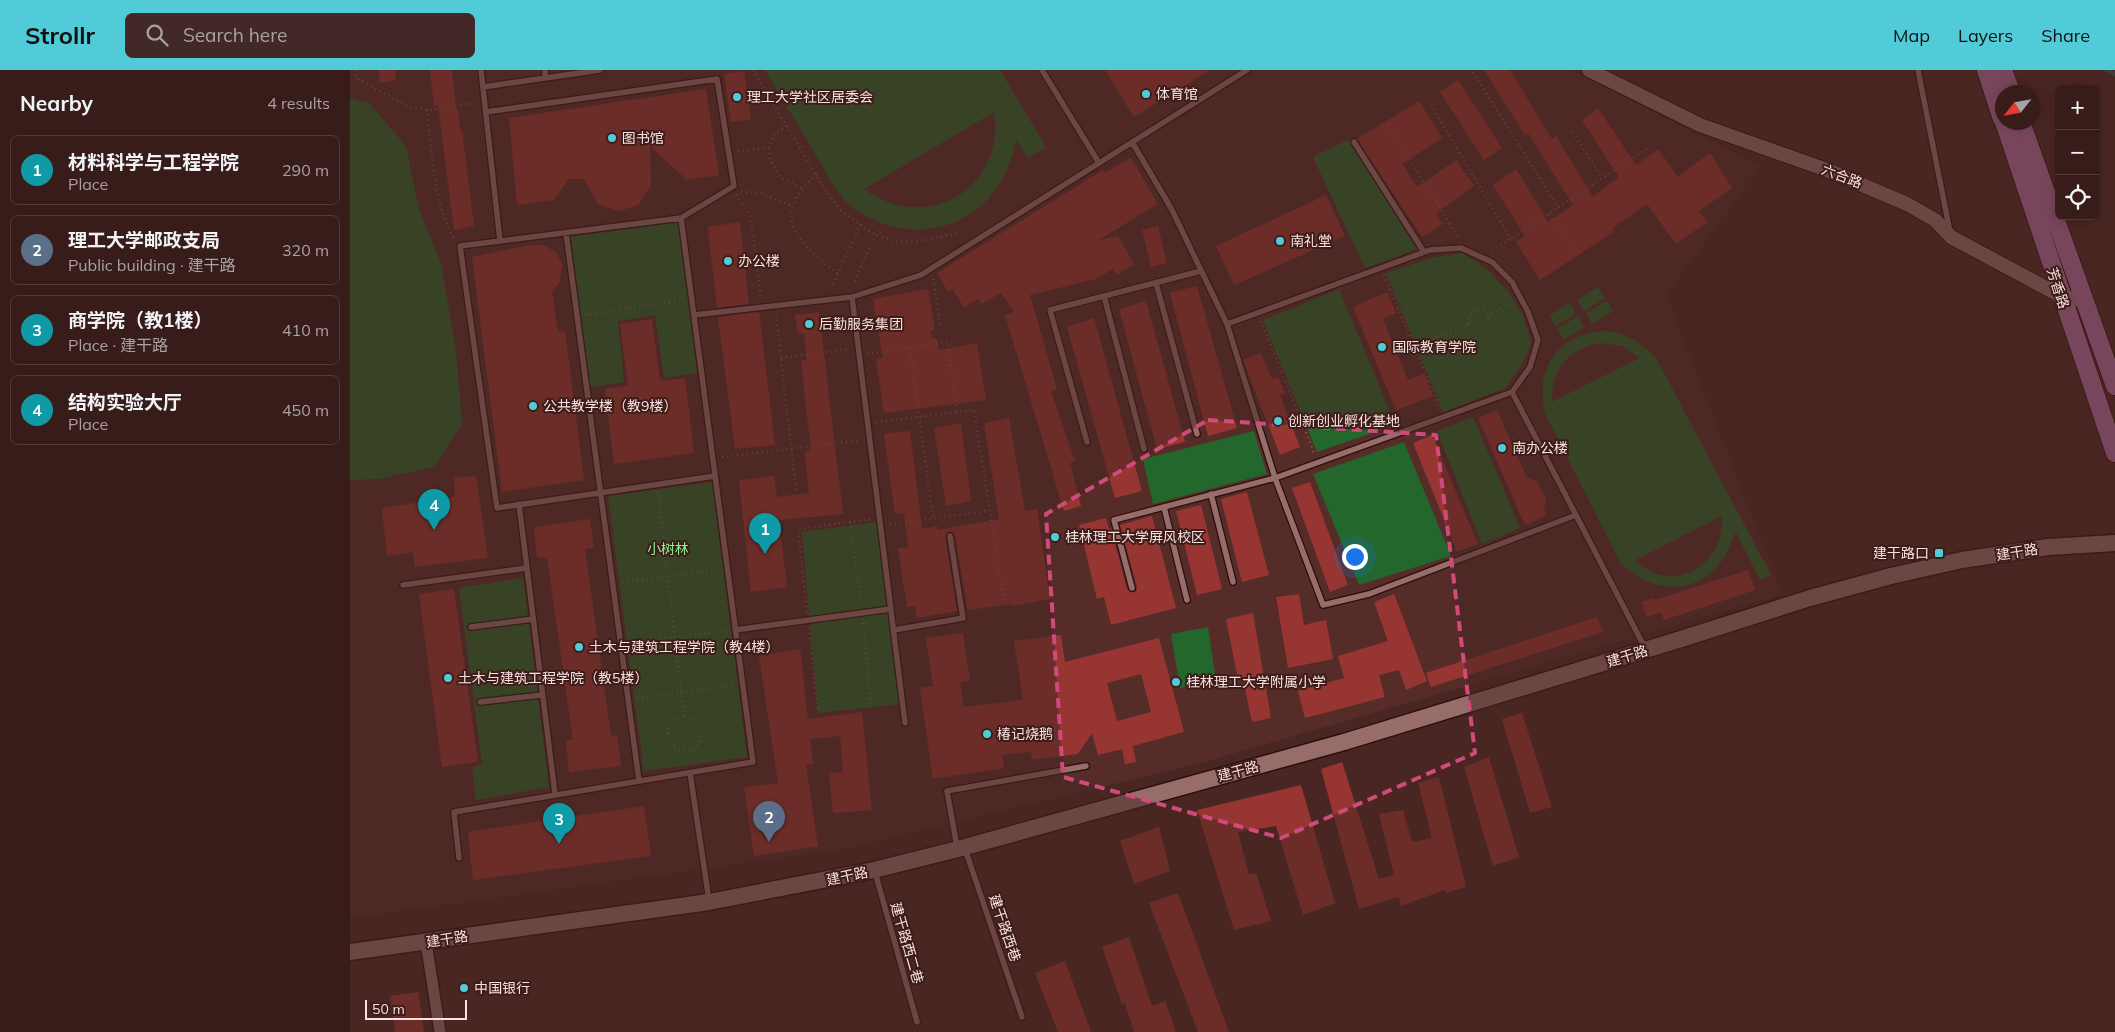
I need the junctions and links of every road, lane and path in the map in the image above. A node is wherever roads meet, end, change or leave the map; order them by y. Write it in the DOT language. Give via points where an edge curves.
graph roads {
  1 [pos="355,70"];
  2 [pos="481,70"];
  3 [pos="544,70"];
  4 [pos="600,70"];
  5 [pos="753,70"];
  6 [pos="1042,70"];
  7 [pos="1247,70"];
  8 [pos="1589,70"];
  9 [pos="1918,70"];
  10 [pos="1986,70"];
  11 [pos="2003,70"];
  12 [pos="1473,72"];
  13 [pos="545,78"];
  14 [pos="2008,85"];
  15 [pos="483,87"];
  16 [pos="1995,97"];
  17 [pos="484,101"];
  18 [pos="1431,105"];
  19 [pos="427,110"];
  20 [pos="486,112"];
  21 [pos="1390,125"];
  22 [pos="787,126"];
  23 [pos="2006,130"];
  24 [pos="2024,130"];
  25 [pos="1573,132"];
  26 [pos="1132,142"];
  27 [pos="1354,142"];
  28 [pos="1650,147"];
  29 [pos="769,148"];
  30 [pos="729,152"];
  31 [pos="1099,163"];
  32 [pos="817,175"];
  33 [pos="1602,178"];
  34 [pos="802,188"];
  35 [pos="741,192"];
  36 [pos="736,195"];
  37 [pos="791,206"];
  38 [pos="1558,208"];
  39 [pos="1549,214"];
  40 [pos="681,218"];
  41 [pos="862,221"];
  42 [pos="860,225"];
  43 [pos="881,231"];
  44 [pos="566,233"];
  45 [pos="959,234"];
  46 [pos="876,235"];
  47 [pos="1951,237"];
  48 [pos="1512,239"];
  49 [pos="500,241"];
  50 [pos="460,246"];
  51 [pos="1461,248"];
  52 [pos="1424,252"];
  53 [pos="1578,256"];
  54 [pos="1483,258"];
  55 [pos="1202,271"];
  56 [pos="931,272"];
  57 [pos="1383,273"];
  58 [pos="838,274"];
  59 [pos="854,281"];
  60 [pos="1156,283"];
  61 [pos="833,284"];
  62 [pos="852,296"];
  63 [pos="1104,296"];
  64 [pos="2061,296"];
  65 [pos="692,298"];
  66 [pos="2085,301"];
  67 [pos="1512,303"];
  68 [pos="776,306"];
  69 [pos="762,307"];
  70 [pos="1257,313"];
  71 [pos="694,315"];
  72 [pos="1489,315"];
  73 [pos="577,316"];
  74 [pos="1227,324"];
  75 [pos="1468,325"];
  76 [pos="941,328"];
  77 [pos="1413,346"];
  78 [pos="910,347"];
  79 [pos="851,348"];
  80 [pos="860,355"];
  81 [pos="781,358"];
  82 [pos="2115,386"];
  83 [pos="1512,392"];
  84 [pos="957,412"];
  85 [pos="1441,413"];
  86 [pos="919,416"];
  87 [pos="875,423"];
  88 [pos="1197,434"];
  89 [pos="870,438"];
  90 [pos="1087,442"];
  91 [pos="792,448"];
  92 [pos="1144,449"];
  93 [pos="2115,453"];
  94 [pos="713,458"];
  95 [pos="1318,462"];
  96 [pos="715,476"];
  97 [pos="1275,478"];
  98 [pos="657,484"];
  99 [pos="796,490"];
  100 [pos="601,493"];
  101 [pos="1211,494"];
  102 [pos="519,504"];
  103 [pos="1164,507"];
  104 [pos="989,511"];
  105 [pos="1576,515"];
  106 [pos="880,518"];
  107 [pos="933,518"];
  108 [pos="881,526"];
  109 [pos="950,536"];
  110 [pos="2115,543"];
  111 [pos="527,568"];
  112 [pos="727,569"];
  113 [pos="668,576"];
  114 [pos="1233,582"];
  115 [pos="613,583"];
  116 [pos="403,585"];
  117 [pos="1132,588"];
  118 [pos="1187,600"];
  119 [pos="1004,602"];
  120 [pos="891,610"];
  121 [pos="533,619"];
  122 [pos="808,620"];
  123 [pos="471,627"];
  124 [pos="736,630"];
  125 [pos="894,630"];
  126 [pos="675,637"];
  127 [pos="621,643"];
  128 [pos="1646,650"];
  129 [pos="742,683"];
  130 [pos="681,693"];
  131 [pos="542,695"];
  132 [pos="628,701"];
  133 [pos="480,702"];
  134 [pos="818,713"];
  135 [pos="684,717"];
  136 [pos="906,723"];
  137 [pos="1086,766"];
  138 [pos="690,773"];
  139 [pos="639,781"];
  140 [pos="555,794"];
  141 [pos="961,848"];
  142 [pos="458,858"];
  143 [pos="874,870"];
  144 [pos="709,902"];
  145 [pos="426,942"];
  146 [pos="350,952"];
  147 [pos="1022,1017"];
  148 [pos="917,1022"];
  149 [pos="440,1032"];
  1 -- 19 [label="path" via="356,78 406,106"];
  2 -- 15 [label="lane"];
  3 -- 13 [label="lane"];
  4 -- 13 [label="lane"];
  5 -- 22 [label="path"];
  6 -- 31 [label="lane"];
  7 -- 26 [label="lane"];
  8 -- 47 [label="street, 六合路" via="1700,125 1827,170 1906,204 1935,220"];
  9 -- 47 [label="lane"];
  10 -- 16 [label="main road, 芳香路"];
  11 -- 14 [label="main road"];
  12 -- 38 [label="path"];
  13 -- 15 [label="lane"];
  15 -- 17 [label="lane"];
  17 -- 19 [label="path"];
  17 -- 20 [label="lane"];
  18 -- 48 [label="path"];
  19 -- 50 [label="path" via="437,189 449,231"];
  20 -- 30 [label="lane" via="717,79"];
  20 -- 49 [label="lane"];
  21 -- 51 [label="path" via="1459,237"];
  22 -- 29 [label="path" via="774,134"];
  22 -- 32 [label="path"];
  23 -- 64 [label="main road, 芳香路"];
  24 -- 66 [label="main road, 芳香路"];
  25 -- 33 [label="path"];
  26 -- 31 [label="lane"];
  26 -- 55 [label="lane" via="1171,208"];
  27 -- 52 [label="lane"];
  28 -- 33 [label="path"];
  29 -- 30 [label="path"];
  29 -- 34 [label="path" via="770,160 780,177"];
  30 -- 40 [label="lane" via="734,186"];
  31 -- 62 [label="lane" via="921,275"];
  32 -- 34 [label="path"];
  32 -- 42 [label="path" via="840,209"];
  33 -- 38 [label="path"];
  34 -- 37 [label="path"];
  35 -- 37 [label="path" via="760,193"];
  36 -- 69 [label="path" via="751,218"];
  37 -- 58 [label="path" via="792,227 811,253"];
  38 -- 39 [label="path"];
  39 -- 48 [label="path"];
  39 -- 53 [label="path"];
  40 -- 44 [label="lane"];
  40 -- 65 [label="lane"];
  41 -- 42 [label="path"];
  42 -- 46 [label="path"];
  42 -- 58 [label="path"];
  43 -- 46 [label="path"];
  44 -- 49 [label="lane"];
  44 -- 73 [label="lane"];
  45 -- 46 [label="path" via="898,242"];
  46 -- 59 [label="path"];
  47 -- 64 [label="street, 六合路"];
  48 -- 54 [label="path"];
  49 -- 50 [label="lane"];
  50 -- 102 [label="lane" via="497,508"];
  51 -- 52 [label="lane"];
  51 -- 54 [label="lane"];
  52 -- 70 [label="lane"];
  54 -- 83 [label="lane" via="1492,262 1512,282 1538,340 1530,367"];
  55 -- 60 [label="lane"];
  55 -- 74 [label="lane"];
  56 -- 76 [label="path"];
  57 -- 77 [label="path"];
  58 -- 61 [label="path"];
  60 -- 63 [label="lane"];
  60 -- 88 [label="lane"];
  62 -- 68 [label="lane"];
  62 -- 80 [label="lane"];
  63 -- 90 [label="lane" via="1050,310"];
  63 -- 92 [label="lane"];
  64 -- 66 [label="street, 六合路"];
  64 -- 93 [label="main road, 芳香路"];
  65 -- 71 [label="lane"];
  65 -- 73 [label="path"];
  66 -- 82 [label="main road, 芳香路"];
  67 -- 72 [label="path"];
  68 -- 69 [label="lane"];
  68 -- 81 [label="path"];
  69 -- 71 [label="lane"];
  70 -- 74 [label="lane"];
  70 -- 95 [label="path"];
  71 -- 94 [label="lane"];
  72 -- 75 [label="path" via="1483,310 1475,310 1469,316"];
  72 -- 75 [label="path" via="1489,323 1483,330 1476,331"];
  73 -- 100 [label="lane"];
  74 -- 97 [label="lane"];
  75 -- 77 [label="path"];
  77 -- 85 [label="path"];
  78 -- 80 [label="path"];
  78 -- 84 [label="path" via="948,342"];
  78 -- 86 [label="path"];
  79 -- 81 [label="path"];
  80 -- 89 [label="lane"];
  81 -- 91 [label="path"];
  83 -- 95 [label="lane"];
  83 -- 105 [label="lane"];
  84 -- 86 [label="path"];
  84 -- 104 [label="path" via="974,410"];
  86 -- 87 [label="path"];
  86 -- 107 [label="path"];
  89 -- 91 [label="path"];
  89 -- 106 [label="lane"];
  91 -- 94 [label="path"];
  91 -- 99 [label="path"];
  94 -- 96 [label="lane"];
  95 -- 97 [label="lane"];
  96 -- 98 [label="lane"];
  96 -- 112 [label="lane"];
  97 -- 101 [label="lane"];
  97 -- 105 [label="lane" via="1323,605 1369,594"];
  98 -- 100 [label="lane"];
  98 -- 113 [label="path"];
  100 -- 102 [label="lane"];
  100 -- 115 [label="lane"];
  101 -- 103 [label="lane"];
  101 -- 114 [label="lane"];
  102 -- 111 [label="lane"];
  103 -- 117 [label="lane" via="1114,520"];
  103 -- 118 [label="lane"];
  104 -- 107 [label="path"];
  104 -- 119 [label="path"];
  105 -- 128 [label="lane"];
  106 -- 108 [label="lane"];
  106 -- 122 [label="path" via="798,529"];
  107 -- 108 [label="path"];
  108 -- 120 [label="lane"];
  109 -- 125 [label="lane" via="963,618"];
  110 -- 128 [label="main road, 建干路" via="2048,547 1933,566 1810,598"];
  111 -- 116 [label="lane"];
  111 -- 121 [label="lane"];
  112 -- 113 [label="path"];
  112 -- 124 [label="lane"];
  113 -- 115 [label="path"];
  113 -- 126 [label="path"];
  115 -- 127 [label="lane"];
  120 -- 122 [label="lane"];
  120 -- 125 [label="lane"];
  121 -- 123 [label="lane"];
  121 -- 131 [label="lane"];
  122 -- 124 [label="lane"];
  122 -- 134 [label="path"];
  124 -- 126 [label="path"];
  124 -- 129 [label="lane"];
  125 -- 136 [label="lane"];
  126 -- 127 [label="path"];
  126 -- 130 [label="path"];
  127 -- 132 [label="lane"];
  128 -- 141 [label="main road, 建干路" via="1344,742"];
  129 -- 130 [label="path"];
  129 -- 138 [label="lane" via="753,762"];
  130 -- 132 [label="path"];
  130 -- 135 [label="path"];
  131 -- 133 [label="lane"];
  131 -- 140 [label="lane"];
  132 -- 139 [label="lane"];
  135 -- 135 [label="path" via="694,720 702,734 698,745 684,751 671,744 668,734 674,721"];
  137 -- 141 [label="lane, 建干路西巷" via="947,791"];
  138 -- 139 [label="lane"];
  138 -- 144 [label="lane"];
  139 -- 140 [label="lane"];
  140 -- 142 [label="lane" via="454,812"];
  141 -- 143 [label="main road, 建干路"];
  141 -- 147 [label="lane, 建干路西巷"];
  143 -- 144 [label="main road, 建干路"];
  143 -- 148 [label="lane, 建干路西二巷"];
  144 -- 145 [label="main road, 建干路"];
  145 -- 146 [label="main road, 建干路"];
  145 -- 149 [label="street"];
}
